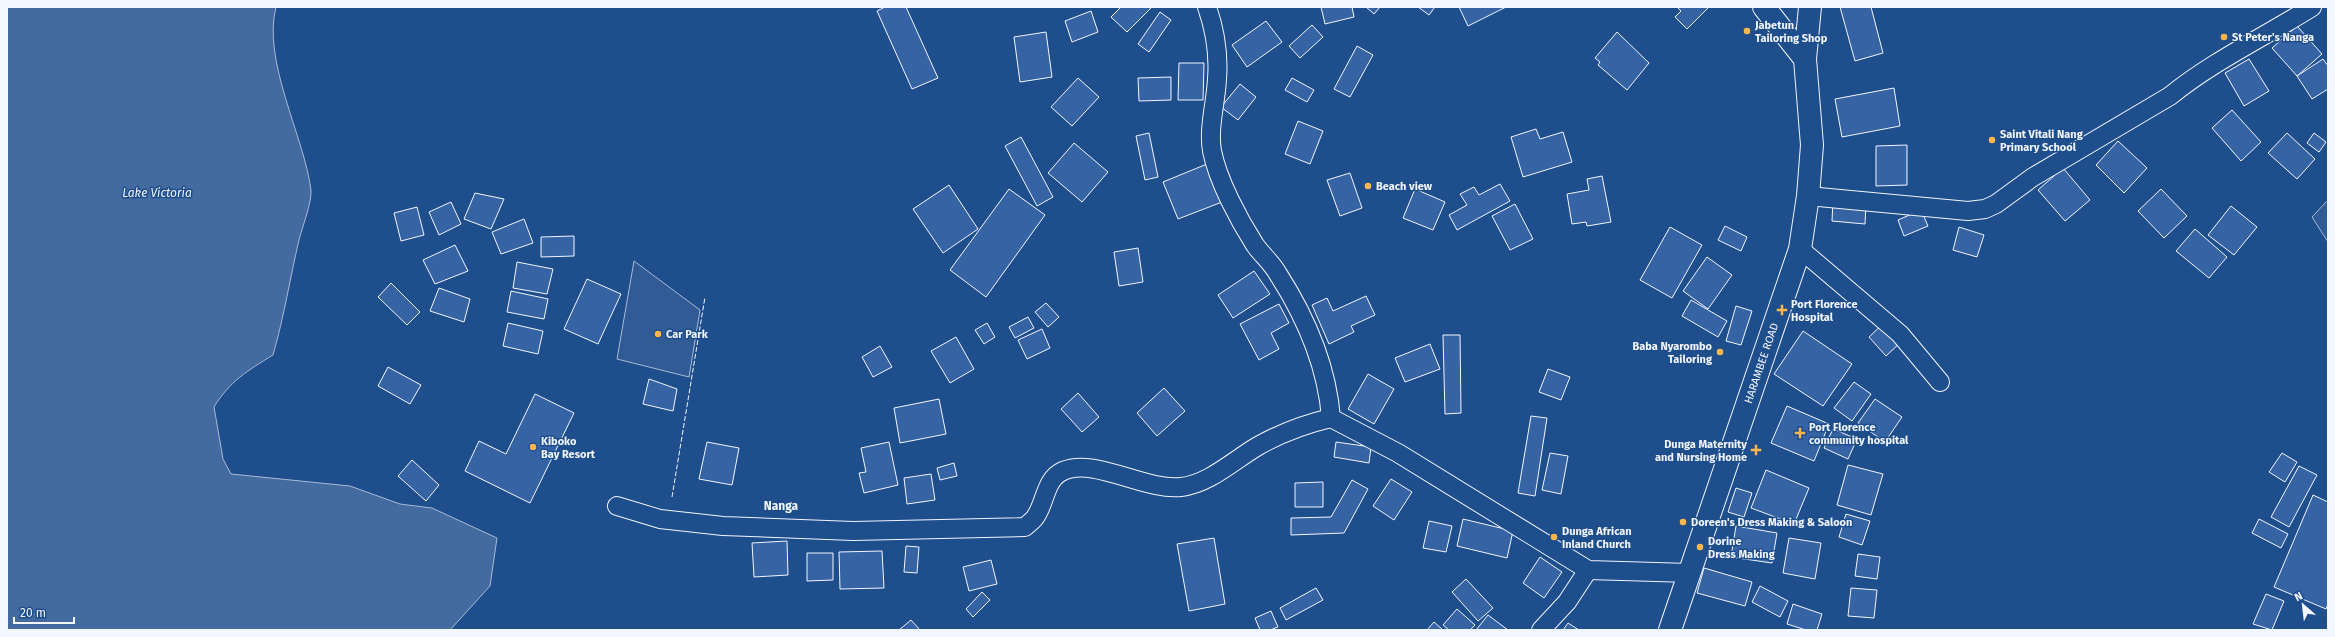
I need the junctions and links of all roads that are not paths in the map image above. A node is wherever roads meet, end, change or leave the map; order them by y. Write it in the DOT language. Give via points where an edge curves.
graph roads {
  1 [pos="1207,7"];
  2 [pos="1764,7"];
  3 [pos="1810,7"];
  4 [pos="2312,7"];
  5 [pos="1806,59"];
  6 [pos="1808,196"];
  7 [pos="1800,249"];
  8 [pos="1940,382"];
  9 [pos="1331,418"];
  10 [pos="617,506"];
  11 [pos="1588,570"];
  12 [pos="1690,573"];
  13 [pos="1541,630"];
  14 [pos="1670,630"];
  1 -- 9 [label="street" via="1215,32 1218,77 1212,151 1235,210 1298,307 1329,396"];
  2 -- 5 [label="main road"];
  3 -- 5 [label="main road, HARAMBEE ROAD"];
  4 -- 6 [label="street" via="2237,50 2170,96 2033,177 1985,209 1968,211"];
  5 -- 6 [label="main road, HARAMBEE ROAD" via="1812,146"];
  6 -- 7 [label="main road, HARAMBEE ROAD"];
  7 -- 8 [label="street" via="1900,334"];
  7 -- 12 [label="main road, HARAMBEE ROAD"];
  9 -- 10 [label="street" via="1303,424 1258,446 1198,484 1180,487 1157,486 1081,466 1063,471 1050,482 1036,518 1025,526 853,531 723,526 660,519"];
  9 -- 11 [label="street" via="1398,453"];
  11 -- 12 [label="street"];
  11 -- 13 [label="street" via="1567,602"];
  12 -- 14 [label="main road, HARAMBEE ROAD"];
}
